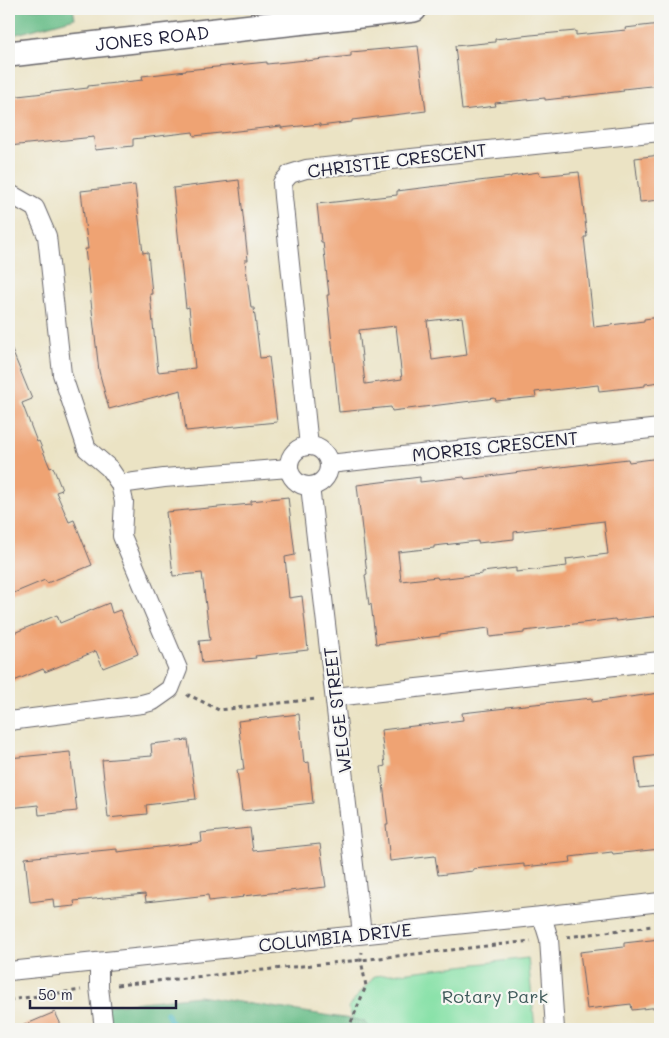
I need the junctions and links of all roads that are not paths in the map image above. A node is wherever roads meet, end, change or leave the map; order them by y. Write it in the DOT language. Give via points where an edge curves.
graph roads {
  1 [pos="414,9"];
  2 [pos="9,54"];
  3 [pos="660,132"];
  4 [pos="9,196"];
  5 [pos="660,428"];
  6 [pos="309,446"];
  7 [pos="329,464"];
  8 [pos="289,468"];
  9 [pos="120,484"];
  10 [pos="310,486"];
  11 [pos="660,661"];
  12 [pos="335,697"];
  13 [pos="9,721"];
  14 [pos="660,902"];
  15 [pos="542,916"];
  16 [pos="362,934"];
  17 [pos="99,963"];
  18 [pos="9,971"];
  19 [pos="104,1029"];
  20 [pos="555,1029"];
  1 -- 2 [label="street, JONES ROAD"];
  3 -- 6 [label="street, CHRISTIE CRESCENT" via="306,169 290,174 282,183"];
  4 -- 9 [label="street" via="35,208 47,236 62,374 88,449 109,468"];
  5 -- 7 [label="street, MORRIS CRESCENT"];
  6 -- 7 [label="street" via="321,450"];
  6 -- 8 [label="street" via="296,450"];
  7 -- 10 [label="street" via="324,480"];
  8 -- 9 [label="street"];
  8 -- 10 [label="street" via="295,480"];
  9 -- 13 [label="street" via="124,502 122,536 178,669 170,689 153,701 142,704"];
  10 -- 12 [label="street, WELGE STREET"];
  11 -- 12 [label="street"];
  12 -- 16 [label="street, WELGE STREET"];
  14 -- 15 [label="street, COLUMBIA DRIVE"];
  15 -- 16 [label="street, COLUMBIA DRIVE"];
  15 -- 20 [label="street" via="549,939"];
  16 -- 17 [label="street, COLUMBIA DRIVE"];
  17 -- 18 [label="street, COLUMBIA DRIVE"];
  17 -- 19 [label="street"];
}
